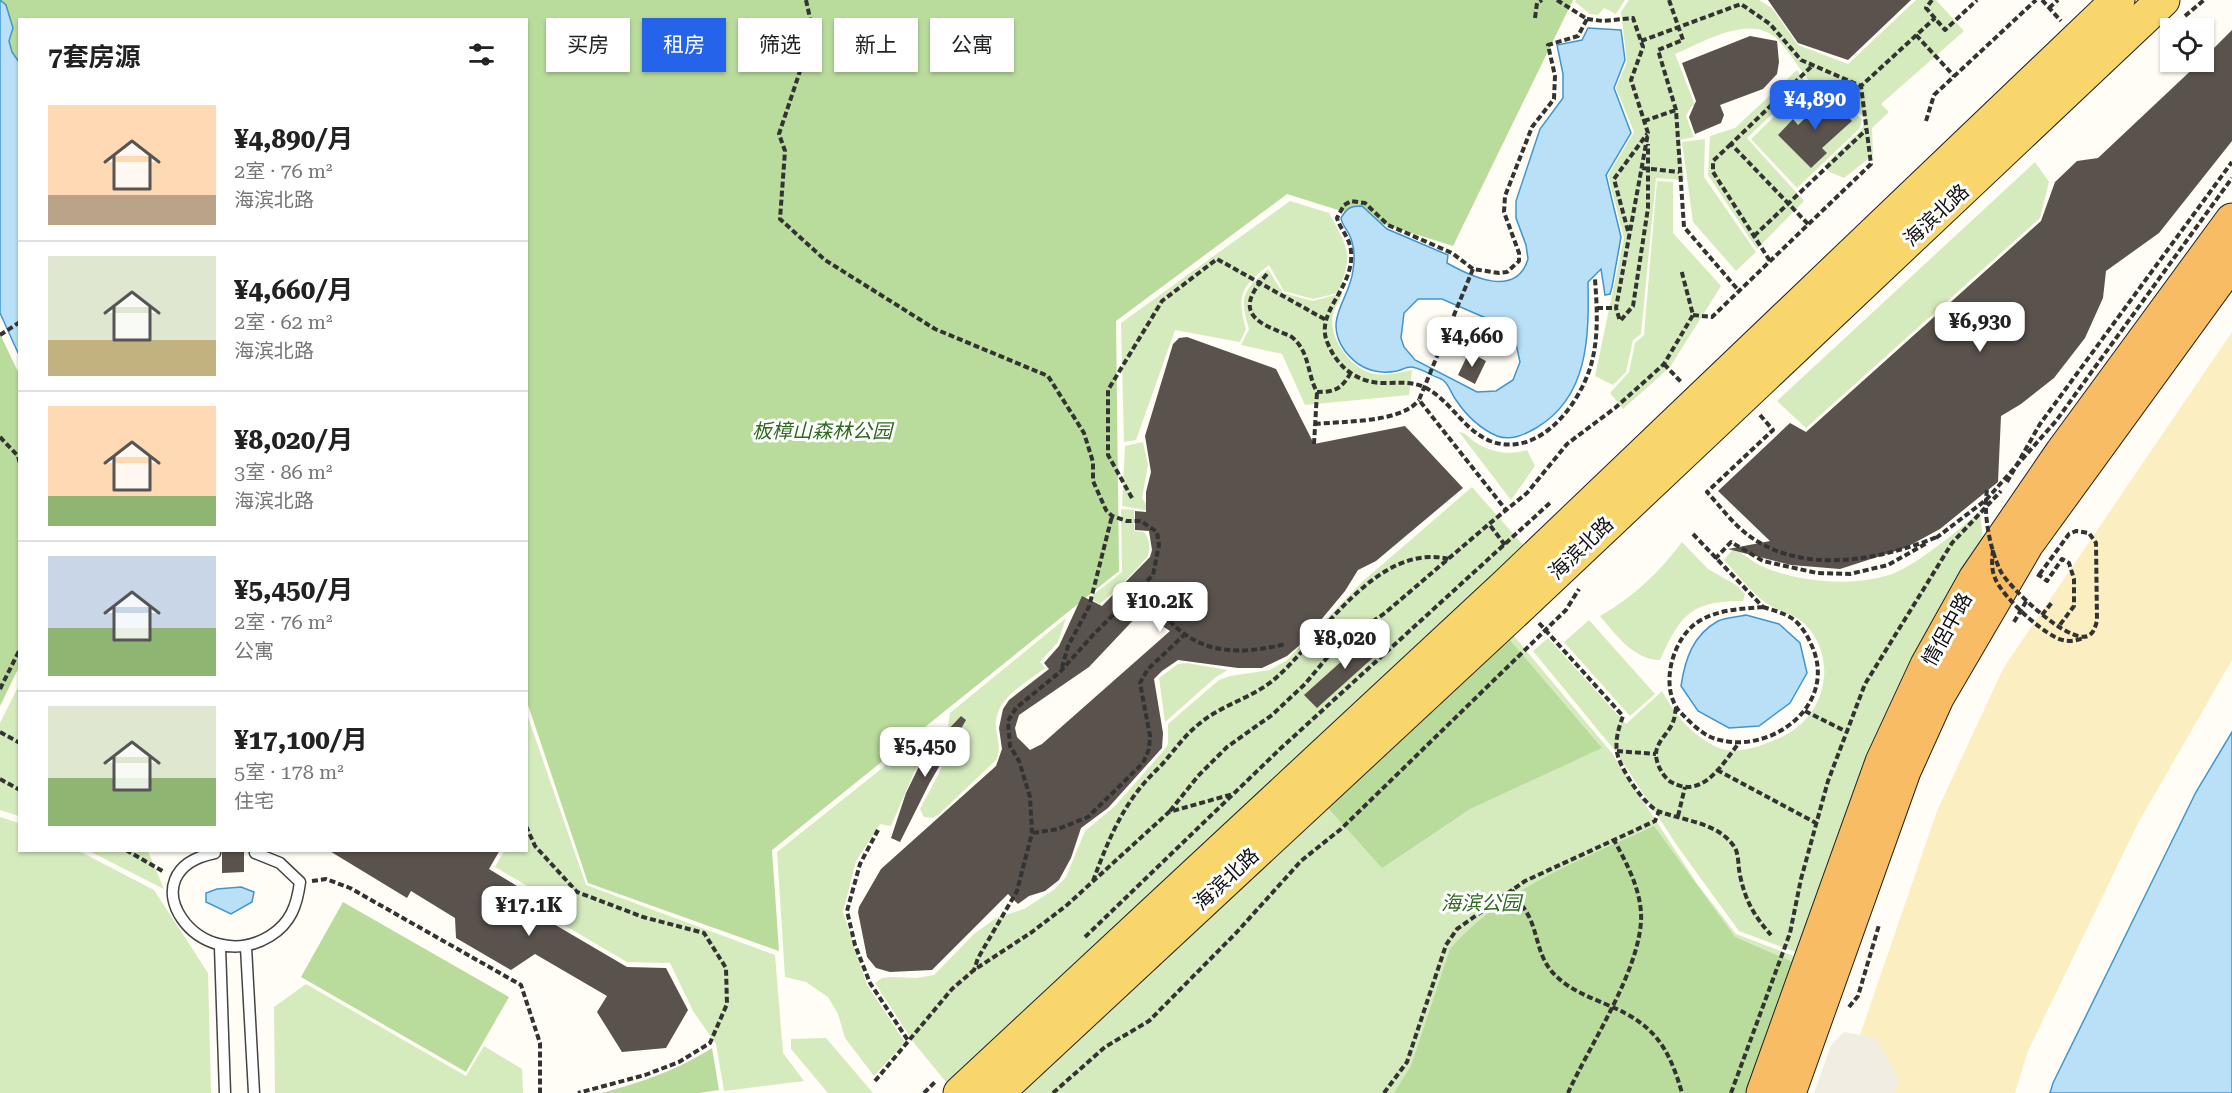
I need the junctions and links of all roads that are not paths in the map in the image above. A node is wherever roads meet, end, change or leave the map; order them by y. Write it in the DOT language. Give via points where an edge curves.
graph roads {
  1 [pos="2118,0"];
  2 [pos="2171,11"];
  3 [pos="2232,219"];
  4 [pos="2232,262"];
  5 [pos="215,853"];
  6 [pos="255,853"];
  7 [pos="220,946"];
  8 [pos="246,947"];
  9 [pos="951,1085"];
  10 [pos="225,1093"];
  11 [pos="254,1093"];
  12 [pos="997,1093"];
  13 [pos="1763,1093"];
  14 [pos="1789,1093"];
  1 -- 9 [label="main road, 海滨北路" via="1514,555"];
  2 -- 12 [label="main road, 海滨北路" via="1523,604"];
  3 -- 13 [label="highway, 情侶中路" via="1975,579 1928,665 1882,762"];
  4 -- 14 [label="highway, 情侶中路" via="2027,544 1937,698 1904,771"];
  5 -- 7 [label="lane" via="188,863 171,889 182,918 198,934"];
  6 -- 8 [label="lane" via="280,863 300,882 298,902 288,921 269,937"];
  7 -- 8 [label="lane"];
  7 -- 10 [label="lane"];
  8 -- 11 [label="lane"];
}
